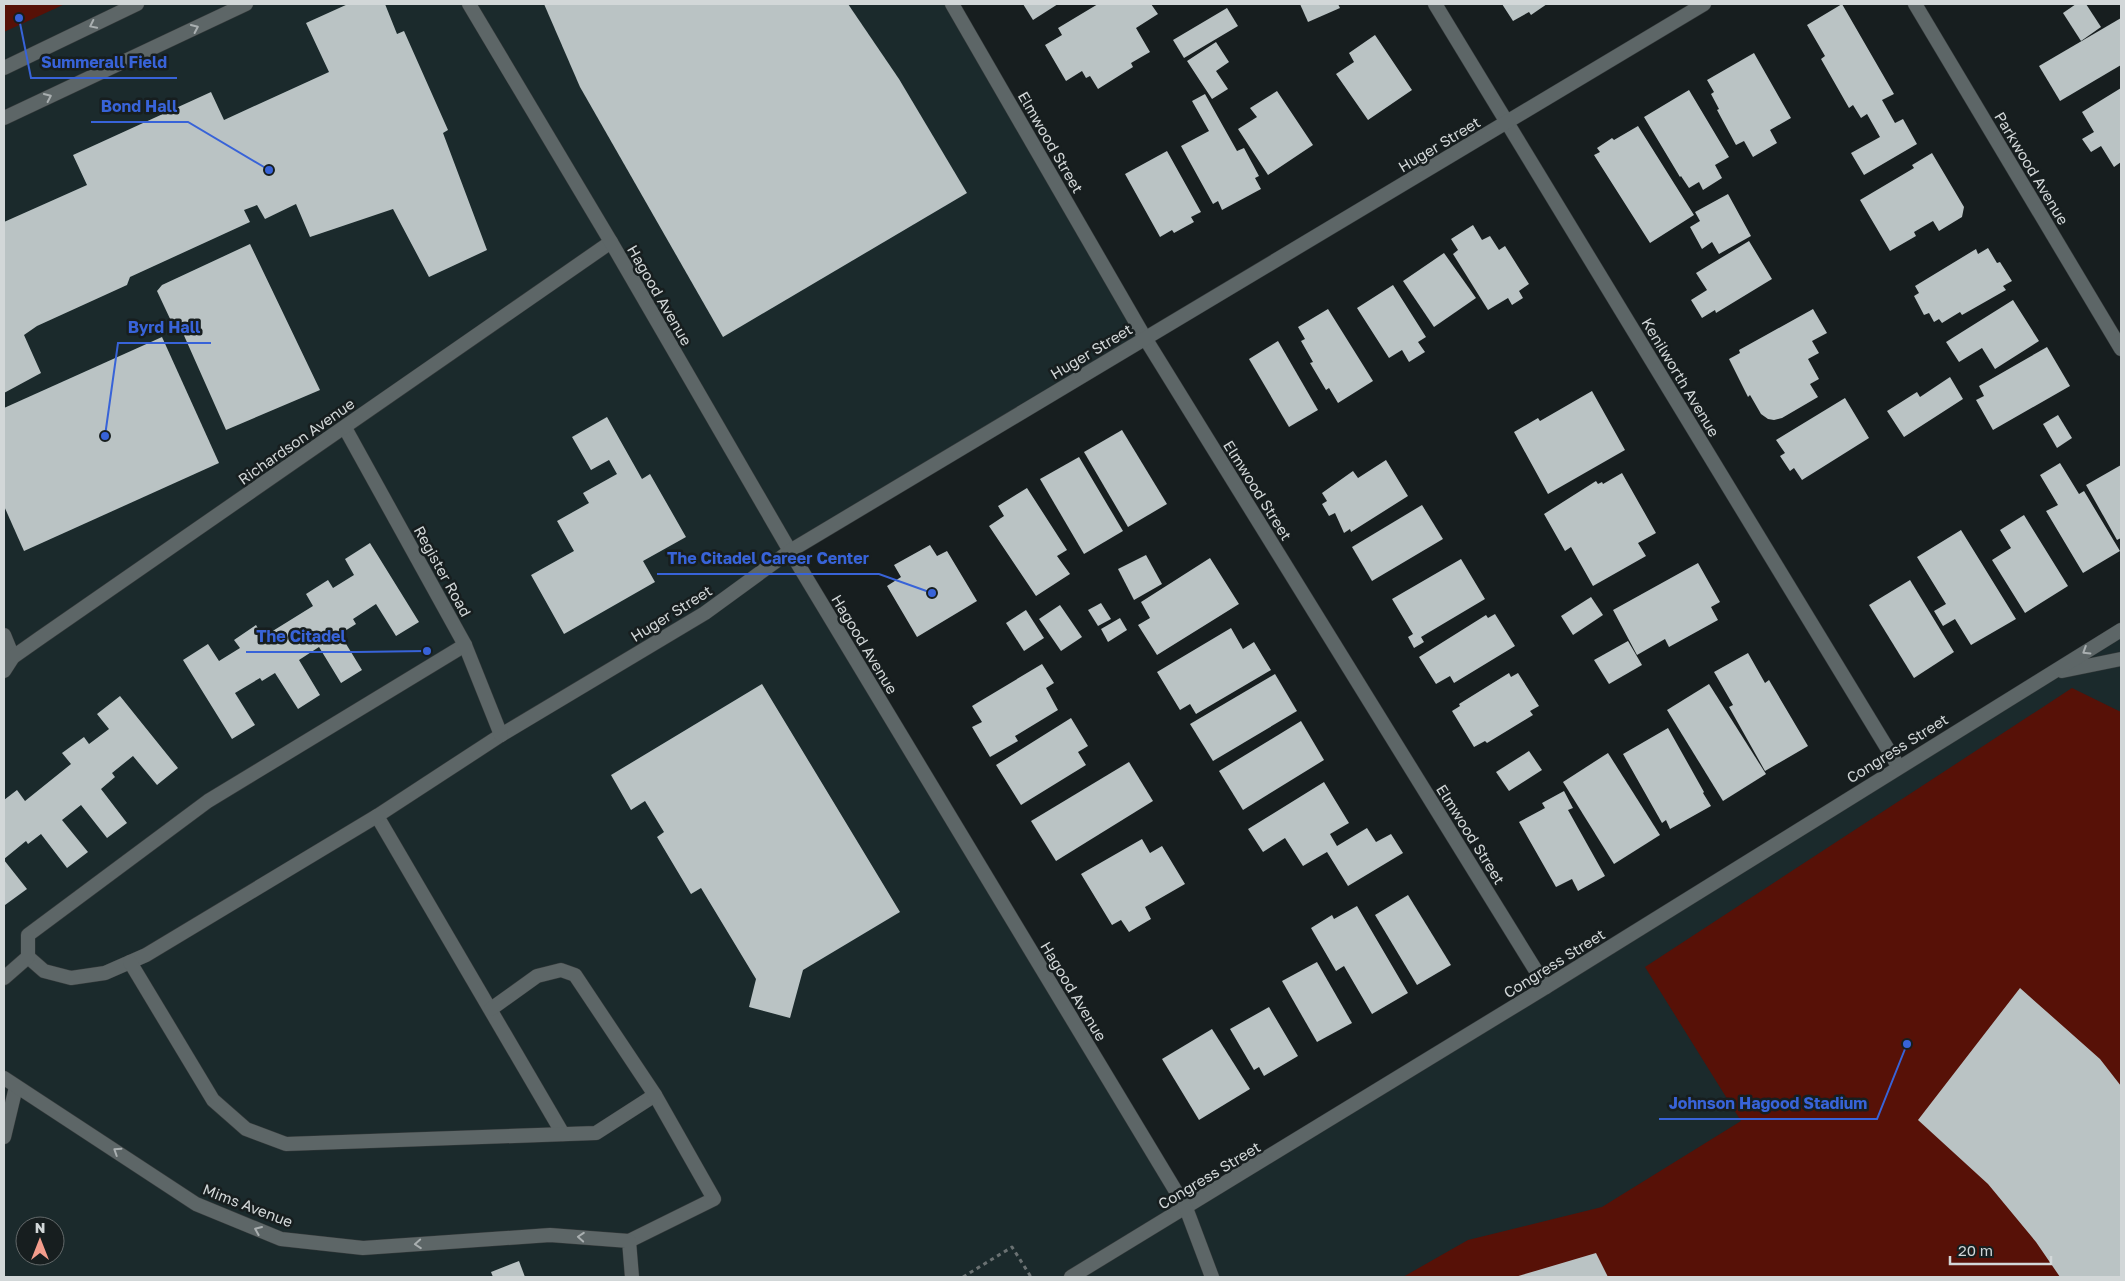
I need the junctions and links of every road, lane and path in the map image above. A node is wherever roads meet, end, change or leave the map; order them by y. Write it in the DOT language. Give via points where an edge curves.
graph roads {
  1 [pos="137,4"];
  2 [pos="246,4"];
  3 [pos="469,4"];
  4 [pos="952,4"];
  5 [pos="1435,4"];
  6 [pos="1704,4"];
  7 [pos="1915,4"];
  8 [pos="4,68"];
  9 [pos="4,118"];
  10 [pos="1507,122"];
  11 [pos="611,242"];
  12 [pos="1145,338"];
  13 [pos="2121,349"];
  14 [pos="344,428"];
  15 [pos="790,551"];
  16 [pos="2121,630"];
  17 [pos="4,635"];
  18 [pos="466,645"];
  19 [pos="14,658"];
  20 [pos="2121,659"];
  21 [pos="4,671"];
  22 [pos="2052,673"];
  23 [pos="501,735"];
  24 [pos="1898,766"];
  25 [pos="377,816"];
  26 [pos="28,957"];
  27 [pos="130,962"];
  28 [pos="4,978"];
  29 [pos="1546,987"];
  30 [pos="491,1009"];
  31 [pos="4,1078"];
  32 [pos="16,1086"];
  33 [pos="655,1095"];
  34 [pos="563,1134"];
  35 [pos="4,1137"];
  36 [pos="1186,1208"];
  37 [pos="629,1241"];
  38 [pos="632,1277"];
  39 [pos="962,1277"];
  40 [pos="1031,1277"];
  41 [pos="1071,1277"];
  42 [pos="1212,1277"];
  1 -- 8 [label="street, one-way"];
  9 -- 2 [label="street, one-way"];
  3 -- 11 [label="street, Hagood Avenue"];
  4 -- 12 [label="street, Elmwood Street"];
  5 -- 10 [label="street, Kenilworth Avenue"];
  6 -- 10 [label="street, Huger Street"];
  7 -- 13 [label="street, Parkwood Avenue"];
  10 -- 12 [label="street, Huger Street"];
  10 -- 24 [label="street, Kenilworth Avenue"];
  11 -- 14 [label="street, Richardson Avenue"];
  11 -- 15 [label="street, Hagood Avenue"];
  12 -- 15 [label="street, Huger Street"];
  12 -- 29 [label="street, Elmwood Street"];
  14 -- 18 [label="street, Register Road"];
  14 -- 19 [label="street, Richardson Avenue"];
  15 -- 23 [label="street, Huger Street" via="705,613"];
  15 -- 36 [label="street, Hagood Avenue"];
  16 -- 22 [label="street, Congress Street, one-way"];
  17 -- 19 [label="street"];
  18 -- 23 [label="street, Register Road"];
  18 -- 26 [label="street" via="208,801 28,935"];
  19 -- 21 [label="street, Richardson Avenue"];
  20 -- 22 [label="street, Congress Street"];
  22 -- 24 [label="street, Congress Street"];
  23 -- 25 [label="street, Huger Street"];
  24 -- 29 [label="street, Congress Street"];
  25 -- 27 [label="street, Huger Street"];
  25 -- 30 [label="street"];
  26 -- 27 [label="street, Huger Street" via="44,971 71,978 105,973"];
  26 -- 28 [label="street"];
  27 -- 34 [label="street" via="213,1100 246,1129 286,1144"];
  29 -- 36 [label="street, Congress Street"];
  30 -- 33 [label="street" via="537,976 561,970 575,975"];
  30 -- 34 [label="street"];
  31 -- 32 [label="street, Mims Avenue"];
  32 -- 35 [label="street"];
  37 -- 32 [label="street, Mims Avenue, one-way" via="550,1235 363,1248 282,1239 196,1204"];
  33 -- 34 [label="street" via="596,1133"];
  33 -- 37 [label="street" via="714,1199"];
  36 -- 41 [label="street, Congress Street"];
  36 -- 42 [label="street, Hagood Avenue"];
  37 -- 38 [label="street"];
  39 -- 40 [label="path" via="1012,1247"];
}
